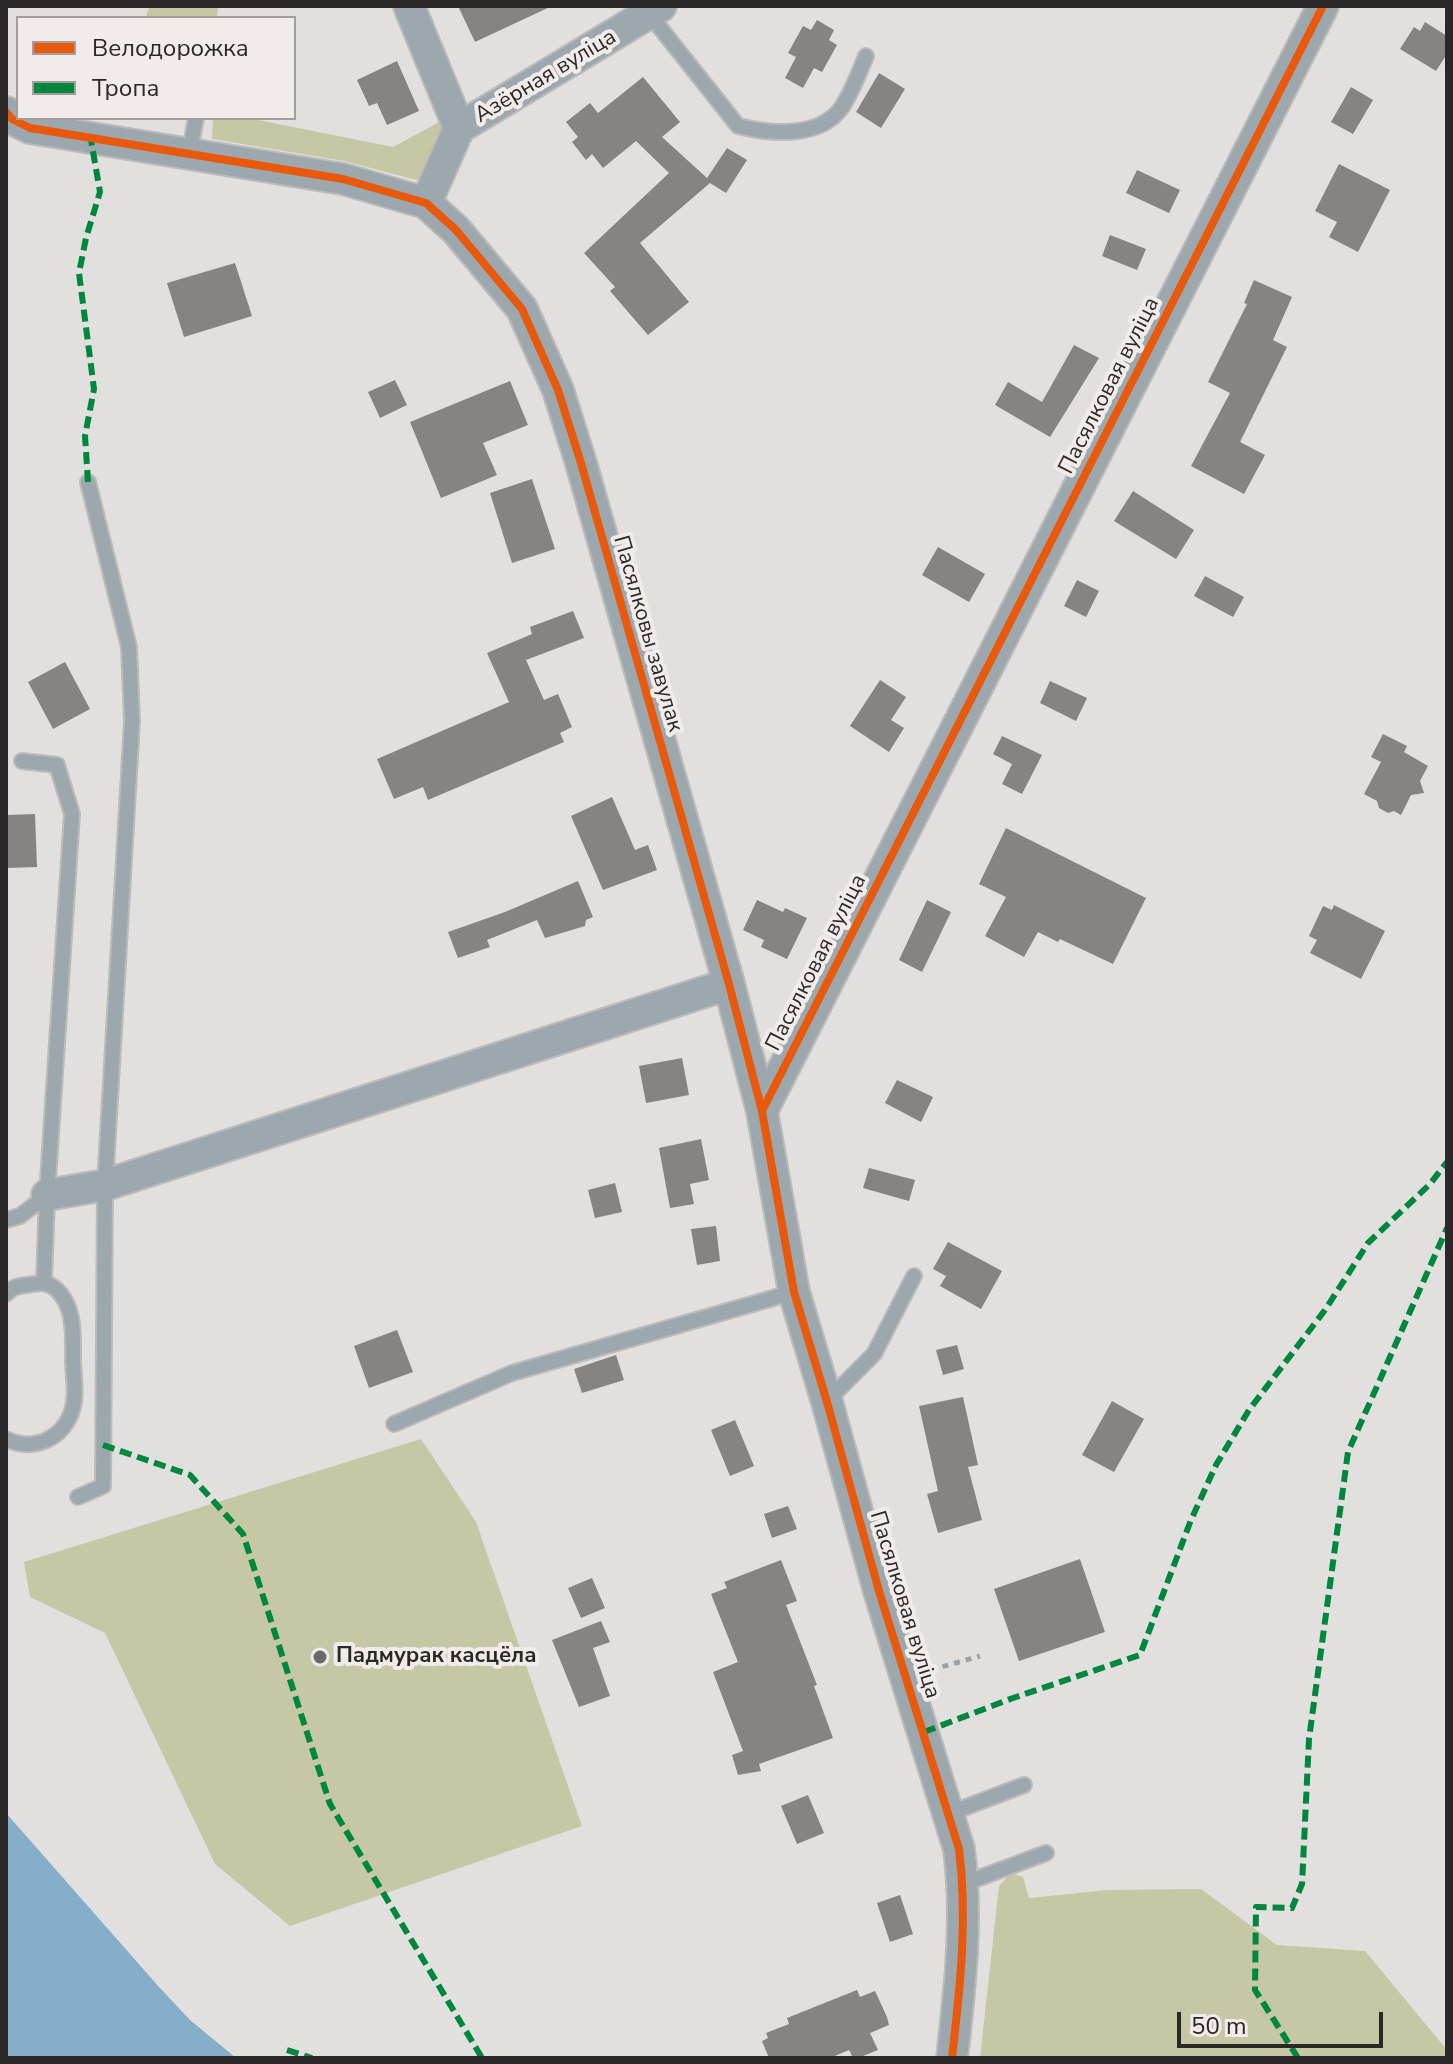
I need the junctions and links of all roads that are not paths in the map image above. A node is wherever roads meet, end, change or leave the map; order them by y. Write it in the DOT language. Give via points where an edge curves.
graph roads {
  1 [pos="409,6"];
  2 [pos="1323,6"];
  3 [pos="655,10"];
  4 [pos="866,56"];
  5 [pos="6,112"];
  6 [pos="196,120"];
  7 [pos="459,128"];
  8 [pos="189,155"];
  9 [pos="426,203"];
  10 [pos="88,482"];
  11 [pos="22,761"];
  12 [pos="729,984"];
  13 [pos="762,1111"];
  14 [pos="105,1185"];
  15 [pos="47,1195"];
  16 [pos="6,1220"];
  17 [pos="914,1276"];
  18 [pos="44,1282"];
  19 [pos="794,1292"];
  20 [pos="6,1294"];
  21 [pos="827,1402"];
  22 [pos="394,1424"];
  23 [pos="6,1439"];
  24 [pos="78,1497"];
  25 [pos="1024,1785"];
  26 [pos="948,1814"];
  27 [pos="1046,1853"];
  28 [pos="963,1884"];
  29 [pos="952,2058"];
  1 -- 7 [label="street"];
  2 -- 13 [label="street, Пасялковая вуліца"];
  3 -- 4 [label="lane" via="738,126 760,132 805,130 827,122 842,108"];
  3 -- 7 [label="street, Азёрная вуліца"];
  5 -- 8 [label="street" via="30,128"];
  6 -- 8 [label="lane"];
  7 -- 9 [label="street, Азёрная вуліца"];
  8 -- 9 [label="street" via="343,179"];
  9 -- 12 [label="street, Пасялковы завулак" via="456,230 522,309 558,390"];
  10 -- 14 [label="lane" via="129,647 132,721"];
  11 -- 15 [label="lane" via="57,765 72,814"];
  12 -- 13 [label="street, Пасялковы завулак"];
  12 -- 14 [label="street"];
  13 -- 19 [label="street, Пасялковая вуліца"];
  14 -- 15 [label="street"];
  14 -- 24 [label="lane" via="103,1486"];
  15 -- 16 [label="lane"];
  15 -- 18 [label="lane"];
  17 -- 21 [label="lane" via="874,1354"];
  18 -- 20 [label="lane" via="13,1287"];
  18 -- 23 [label="lane" via="66,1303 72,1322 74,1402 66,1424 52,1439 33,1445"];
  19 -- 21 [label="street, Пасялковая вуліца"];
  19 -- 22 [label="lane" via="512,1373"];
  21 -- 26 [label="street, Пасялковая вуліца"];
  25 -- 26 [label="lane"];
  26 -- 28 [label="street, Пасялковая вуліца"];
  27 -- 28 [label="lane"];
  28 -- 29 [label="street, Пасялковая вуліца" via="962,1965"];
}
